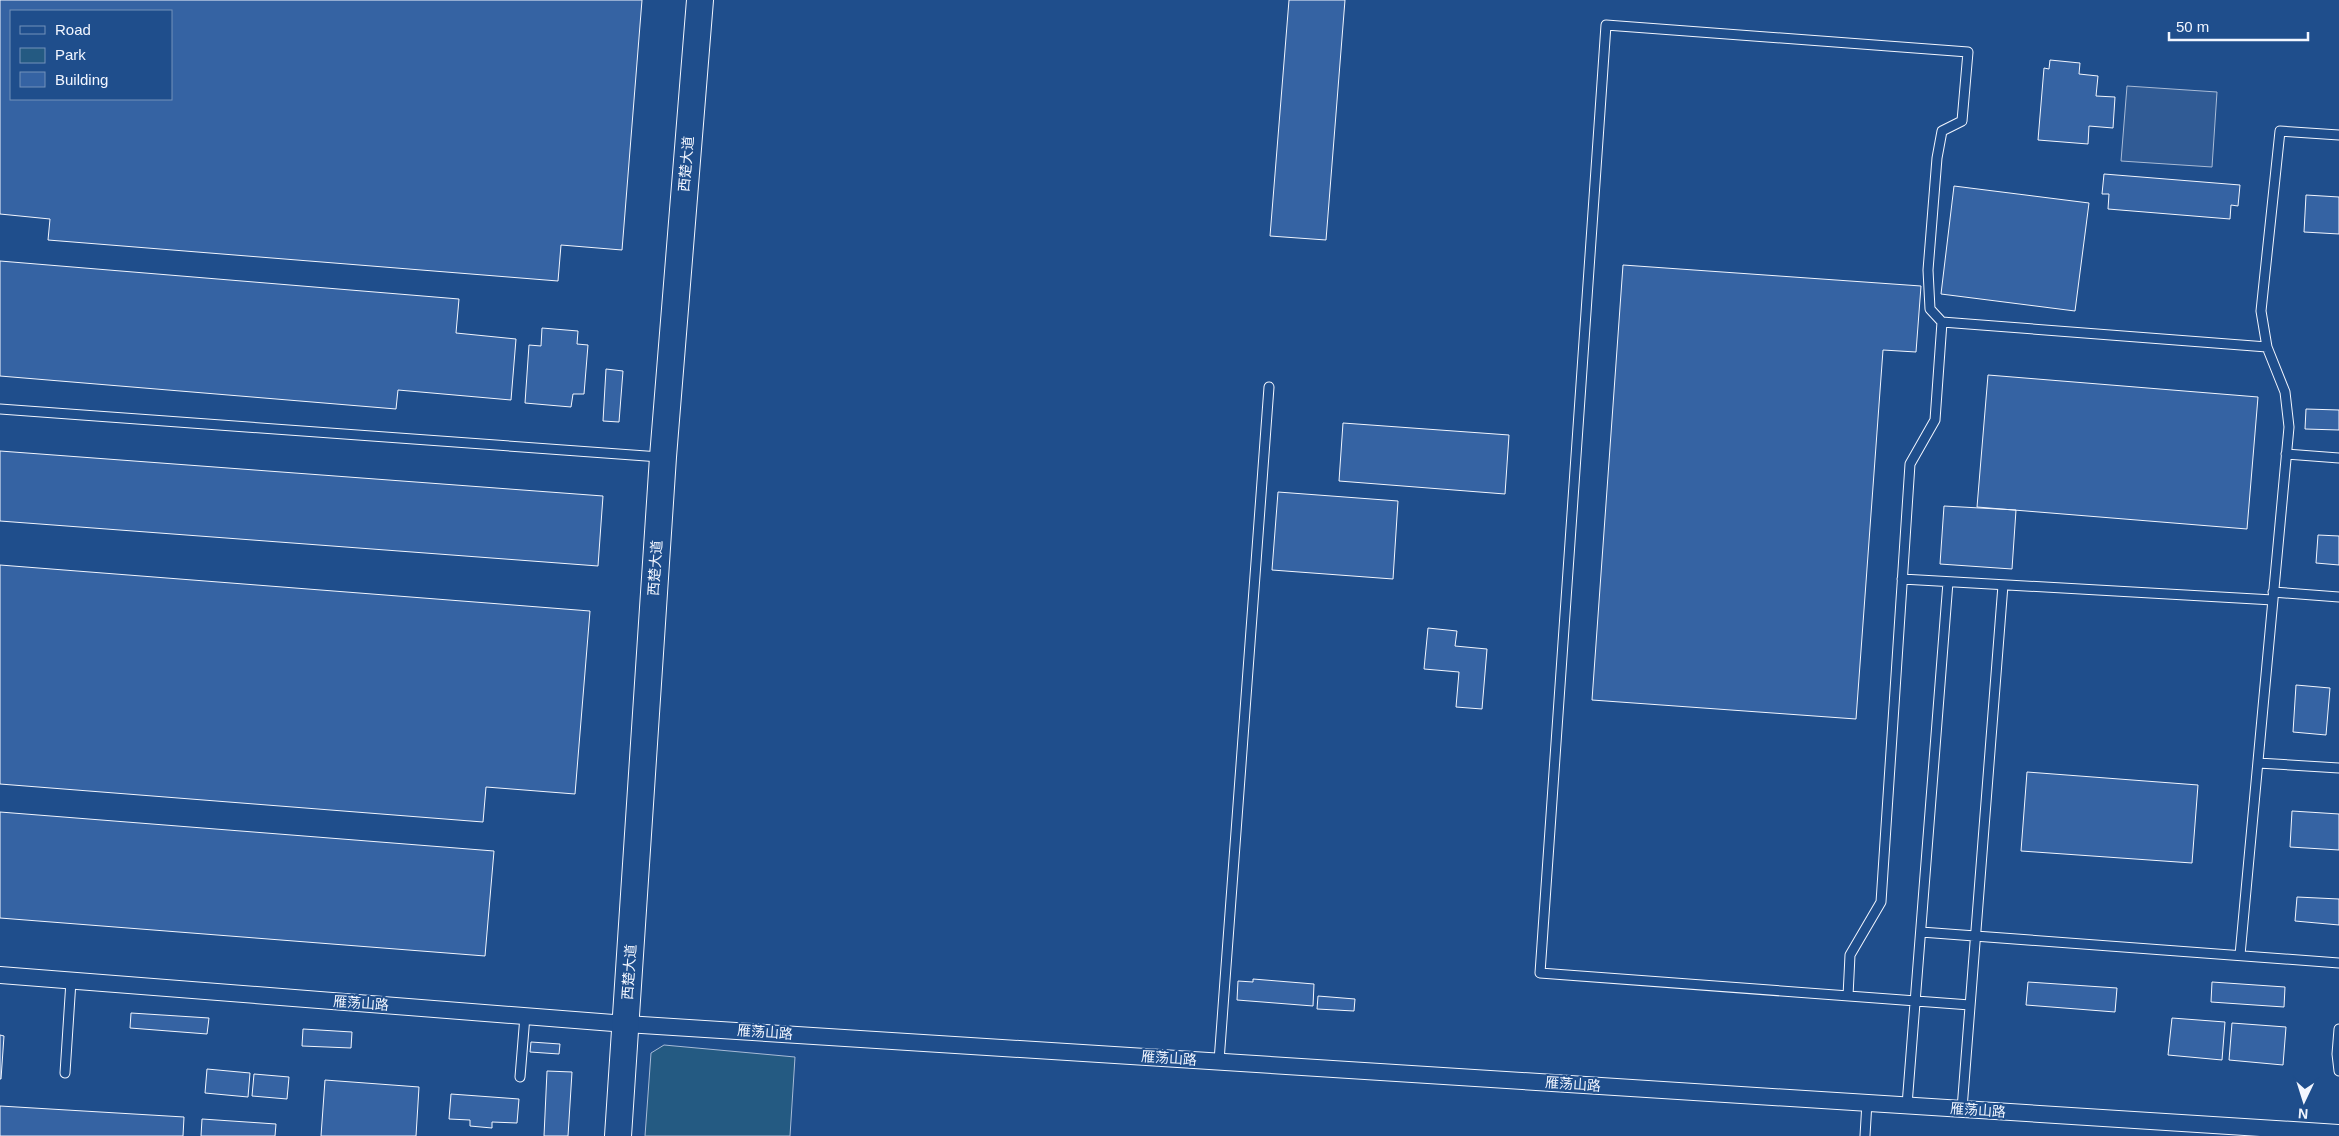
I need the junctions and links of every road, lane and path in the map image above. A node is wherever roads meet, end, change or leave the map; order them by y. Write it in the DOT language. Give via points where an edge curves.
graph roads {
  1 [pos="700,0"];
  2 [pos="2339,135"];
  3 [pos="1942,322"];
  4 [pos="2267,347"];
  5 [pos="1269,387"];
  6 [pos="0,409"];
  7 [pos="2286,454"];
  8 [pos="663,457"];
  9 [pos="2339,458"];
  10 [pos="1902,579"];
  11 [pos="1948,582"];
  12 [pos="2003,585"];
  13 [pos="2273,596"];
  14 [pos="2339,597"];
  15 [pos="2258,763"];
  16 [pos="2339,768"];
  17 [pos="1921,932"];
  18 [pos="1975,936"];
  19 [pos="2240,955"];
  20 [pos="2339,963"];
  21 [pos="0,975"];
  22 [pos="71,981"];
  23 [pos="1848,996"];
  24 [pos="1915,1001"];
  25 [pos="1970,1005"];
  26 [pos="525,1016"];
  27 [pos="626,1024"];
  28 [pos="2339,1029"];
  29 [pos="1219,1061"];
  30 [pos="2339,1071"];
  31 [pos="65,1073"];
  32 [pos="520,1077"];
  33 [pos="1867,1102"];
  34 [pos="1907,1105"];
  35 [pos="1962,1109"];
  36 [pos="2339,1133"];
  37 [pos="618,1136"];
  38 [pos="1865,1136"];
  1 -- 8 [label="main road, 西楚大道"];
  2 -- 4 [label="lane" via="2280,131 2261,311"];
  3 -- 4 [label="lane"];
  3 -- 10 [label="lane" via="1935,420 1910,464"];
  3 -- 23 [label="lane" via="1930,309 1928,270 1937,158 1942,131 1962,121 1968,52 1606,25 1540,973"];
  4 -- 7 [label="lane" via="2285,392 2289,427"];
  5 -- 29 [label="lane"];
  6 -- 8 [label="lane"];
  7 -- 9 [label="lane"];
  7 -- 13 [label="lane"];
  8 -- 27 [label="main road, 西楚大道"];
  10 -- 11 [label="lane"];
  10 -- 23 [label="lane" via="1881,902 1850,955"];
  11 -- 12 [label="lane"];
  11 -- 17 [label="lane"];
  12 -- 13 [label="lane"];
  12 -- 18 [label="lane"];
  13 -- 14 [label="lane"];
  13 -- 15 [label="lane"];
  15 -- 16 [label="lane"];
  15 -- 19 [label="lane"];
  17 -- 18 [label="lane"];
  17 -- 24 [label="lane"];
  18 -- 19 [label="lane"];
  18 -- 25 [label="lane"];
  19 -- 20 [label="lane"];
  21 -- 22 [label="street, 雁荡山路"];
  22 -- 26 [label="street, 雁荡山路"];
  22 -- 31 [label="lane"];
  23 -- 24 [label="lane"];
  24 -- 25 [label="lane"];
  24 -- 34 [label="lane"];
  25 -- 35 [label="lane"];
  26 -- 27 [label="street, 雁荡山路"];
  26 -- 32 [label="lane"];
  27 -- 29 [label="street, 雁荡山路"];
  27 -- 37 [label="main road, 西楚大道"];
  28 -- 30 [label="lane"];
  29 -- 33 [label="street, 雁荡山路"];
  33 -- 34 [label="street, 雁荡山路"];
  33 -- 38 [label="lane"];
  34 -- 35 [label="street, 雁荡山路"];
  35 -- 36 [label="street, 雁荡山路"];
}
